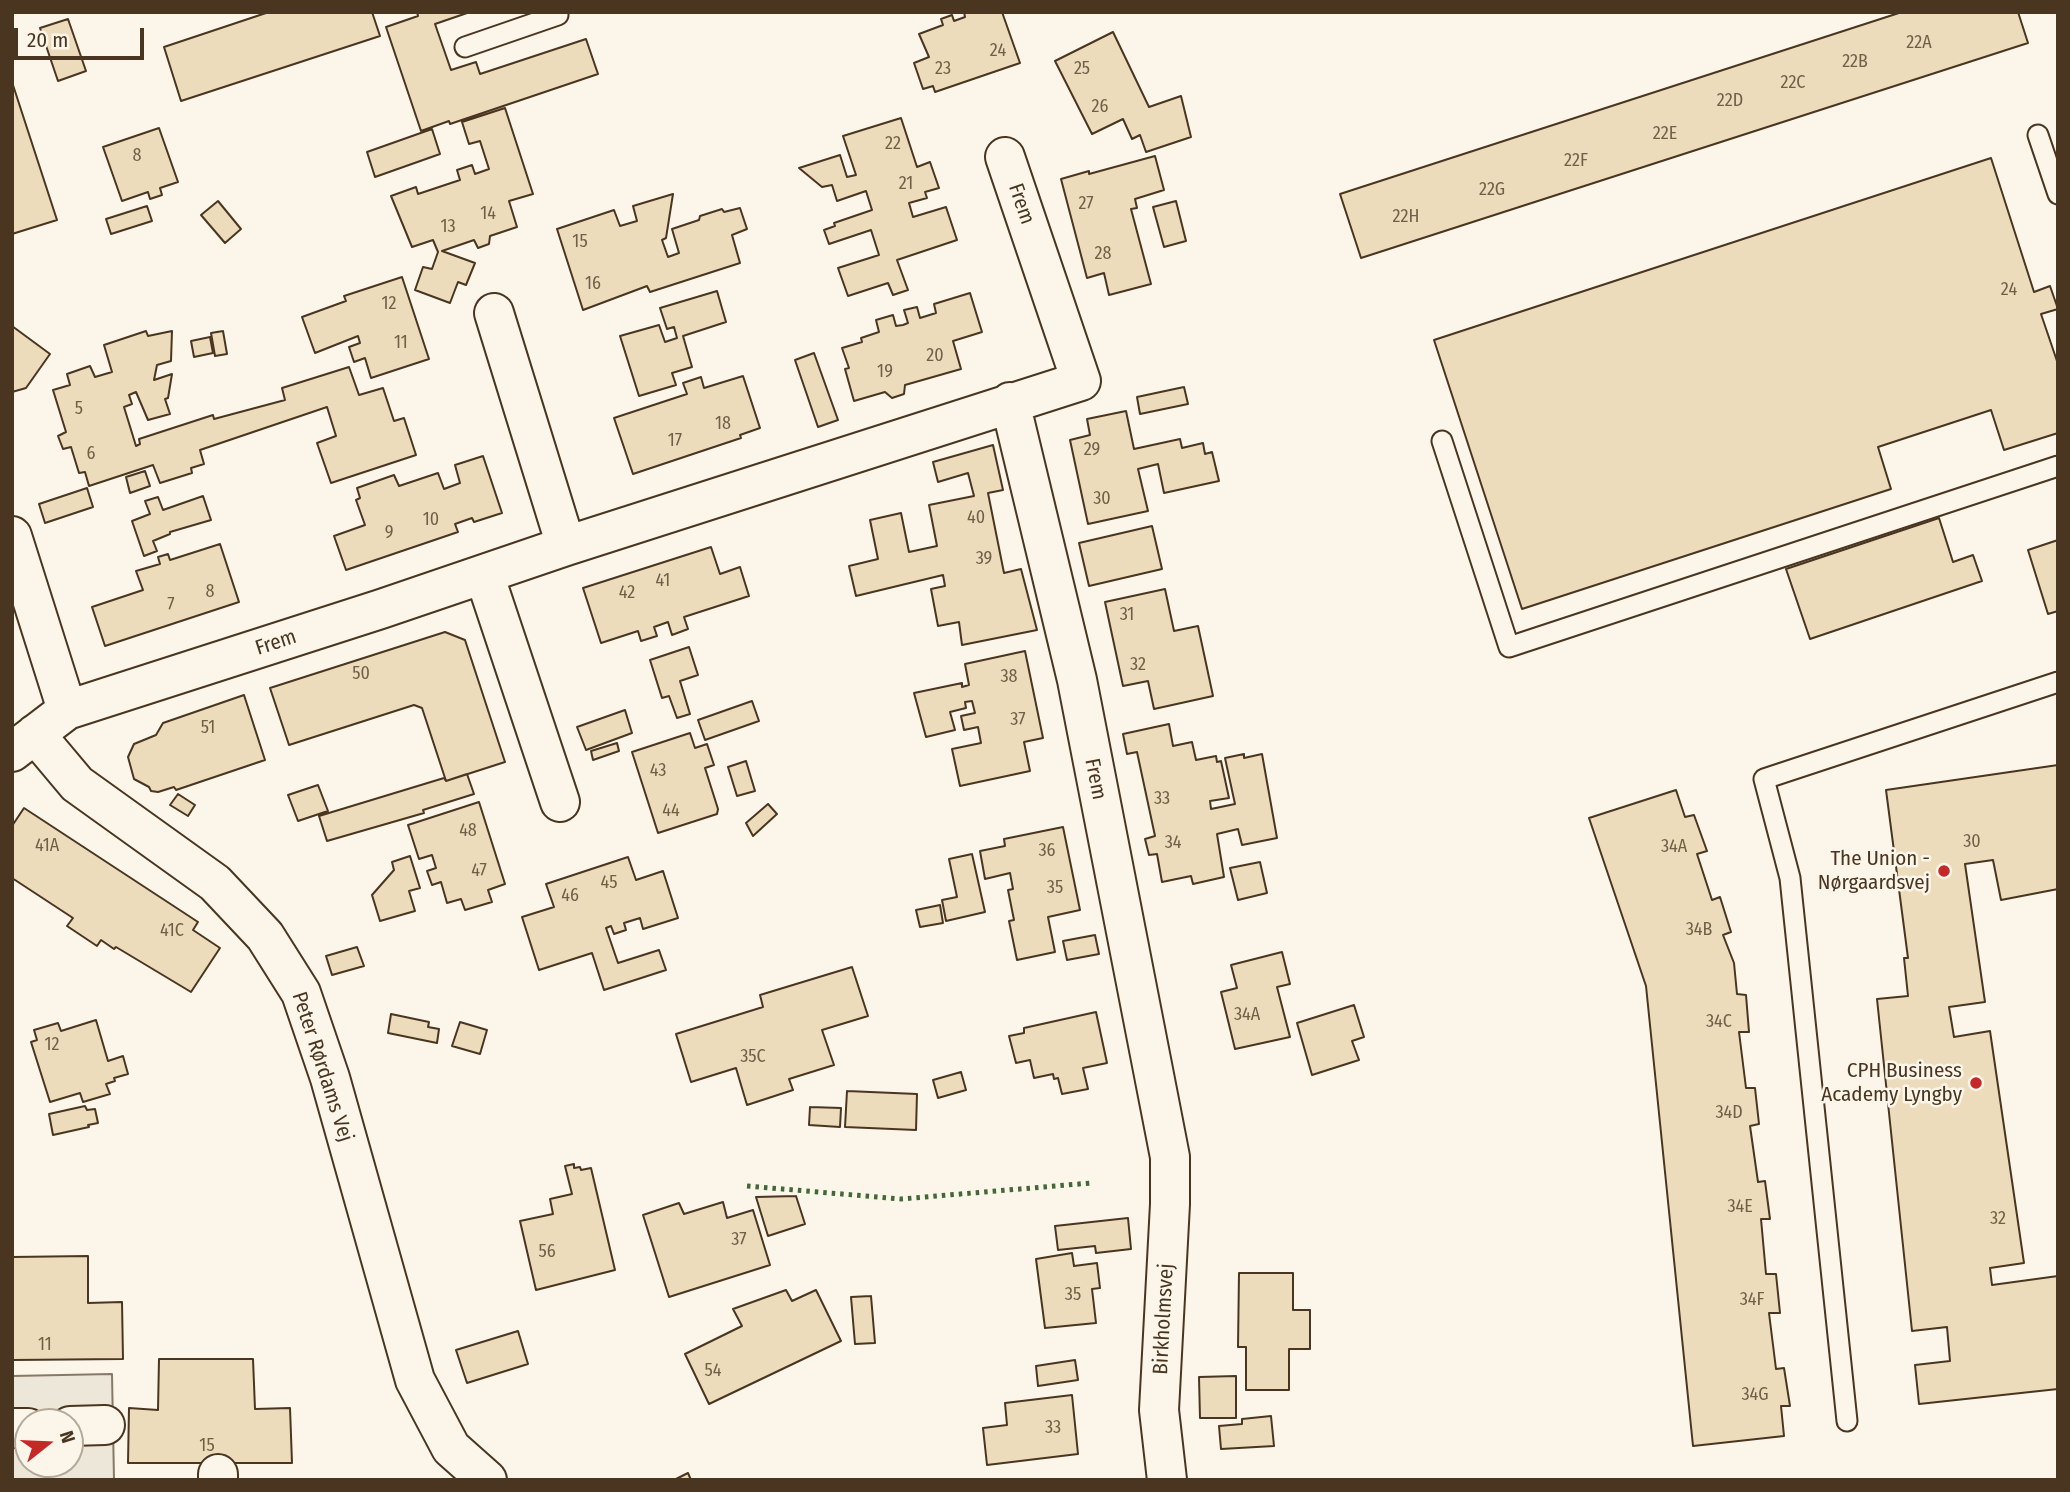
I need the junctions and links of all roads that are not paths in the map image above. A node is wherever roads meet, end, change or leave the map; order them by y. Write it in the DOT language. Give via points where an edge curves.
graph roads {
  1 [pos="557,12"];
  2 [pos="465,47"];
  3 [pos="2038,135"];
  4 [pos="1005,156"];
  5 [pos="2058,194"];
  6 [pos="494,313"];
  7 [pos="1010,402"];
  8 [pos="1442,441"];
  9 [pos="2058,466"];
  10 [pos="12,536"];
  11 [pos="566,546"];
  12 [pos="484,574"];
  13 [pos="2058,682"];
  14 [pos="66,710"];
  15 [pos="24,743"];
  16 [pos="560,802"];
  17 [pos="1170,1157"];
  18 [pos="1847,1421"];
  19 [pos="487,1480"];
  20 [pos="1167,1480"];
  1 -- 2 [label="lane"];
  3 -- 5 [label="lane"];
  4 -- 7 [label="street, Frem" via="1080,381"];
  6 -- 11 [label="street"];
  7 -- 11 [label="street, Frem"];
  7 -- 17 [label="street, Frem" via="1077,680"];
  8 -- 9 [label="lane" via="1509,647"];
  10 -- 14 [label="street"];
  11 -- 12 [label="street, Frem"];
  12 -- 14 [label="street, Frem"];
  12 -- 16 [label="street"];
  13 -- 18 [label="lane" via="1764,779 1790,878"];
  14 -- 15 [label="street, Frem"];
  15 -- 19 [label="street, Peter Rørdams Vej" via="215,883 265,936 301,993 331,1078 415,1380 452,1448"];
  17 -- 20 [label="street, Birkholmsvej" via="1159,1410"];
}
